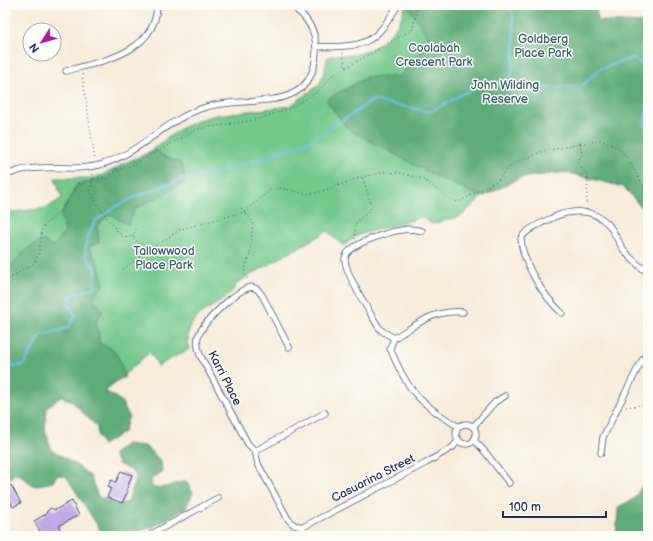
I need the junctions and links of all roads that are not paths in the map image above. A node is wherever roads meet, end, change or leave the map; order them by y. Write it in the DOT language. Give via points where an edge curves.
graph roads {
  1 [pos="157,5"];
  2 [pos="290,5"];
  3 [pos="398,5"];
  4 [pos="316,47"];
  5 [pos="66,71"];
  6 [pos="5,176"];
  7 [pos="422,230"];
  8 [pos="648,273"];
  9 [pos="463,312"];
  10 [pos="562,313"];
  11 [pos="394,338"];
  12 [pos="289,347"];
  13 [pos="648,352"];
  14 [pos="505,396"];
  15 [pos="325,413"];
  16 [pos="459,427"];
  17 [pos="473,427"];
  18 [pos="459,440"];
  19 [pos="474,440"];
  20 [pos="255,451"];
  21 [pos="601,452"];
  22 [pos="509,483"];
  23 [pos="218,498"];
  24 [pos="303,527"];
  25 [pos="148,536"];
  26 [pos="299,536"];
  1 -- 5 [label="street" via="148,34 131,50"];
  2 -- 4 [label="street" via="308,20"];
  3 -- 4 [label="street" via="384,28 372,39 355,46"];
  4 -- 6 [label="street" via="312,76 304,88 294,94 280,99 219,104 195,110 175,120 127,154 92,167 31,168"];
  7 -- 11 [label="street" via="409,229 376,237 347,253 345,260 378,326"];
  8 -- 10 [label="street" via="625,251 608,224 598,216 570,211 561,214 525,232 521,238 526,262 550,304"];
  9 -- 11 [label="street" via="438,313"];
  11 -- 16 [label="street" via="390,348 411,390 423,403"];
  12 -- 20 [label="street, Karri Place" via="262,295 252,287 242,291 223,306 203,326 198,336 200,355 248,444"];
  13 -- 21 [label="street" via="617,406 603,437"];
  14 -- 17 [label="street"];
  15 -- 20 [label="street"];
  16 -- 17 [label="street" via="466,424"];
  16 -- 18 [label="street"];
  17 -- 19 [label="street" via="476,433"];
  18 -- 19 [label="street" via="468,443"];
  18 -- 24 [label="street, Casuarina Street" via="453,447 426,463"];
  19 -- 22 [label="street"];
  20 -- 24 [label="street, Karri Place" via="258,464 288,520 294,526"];
  23 -- 25 [label="street"];
  24 -- 26 [label="street"];
}
